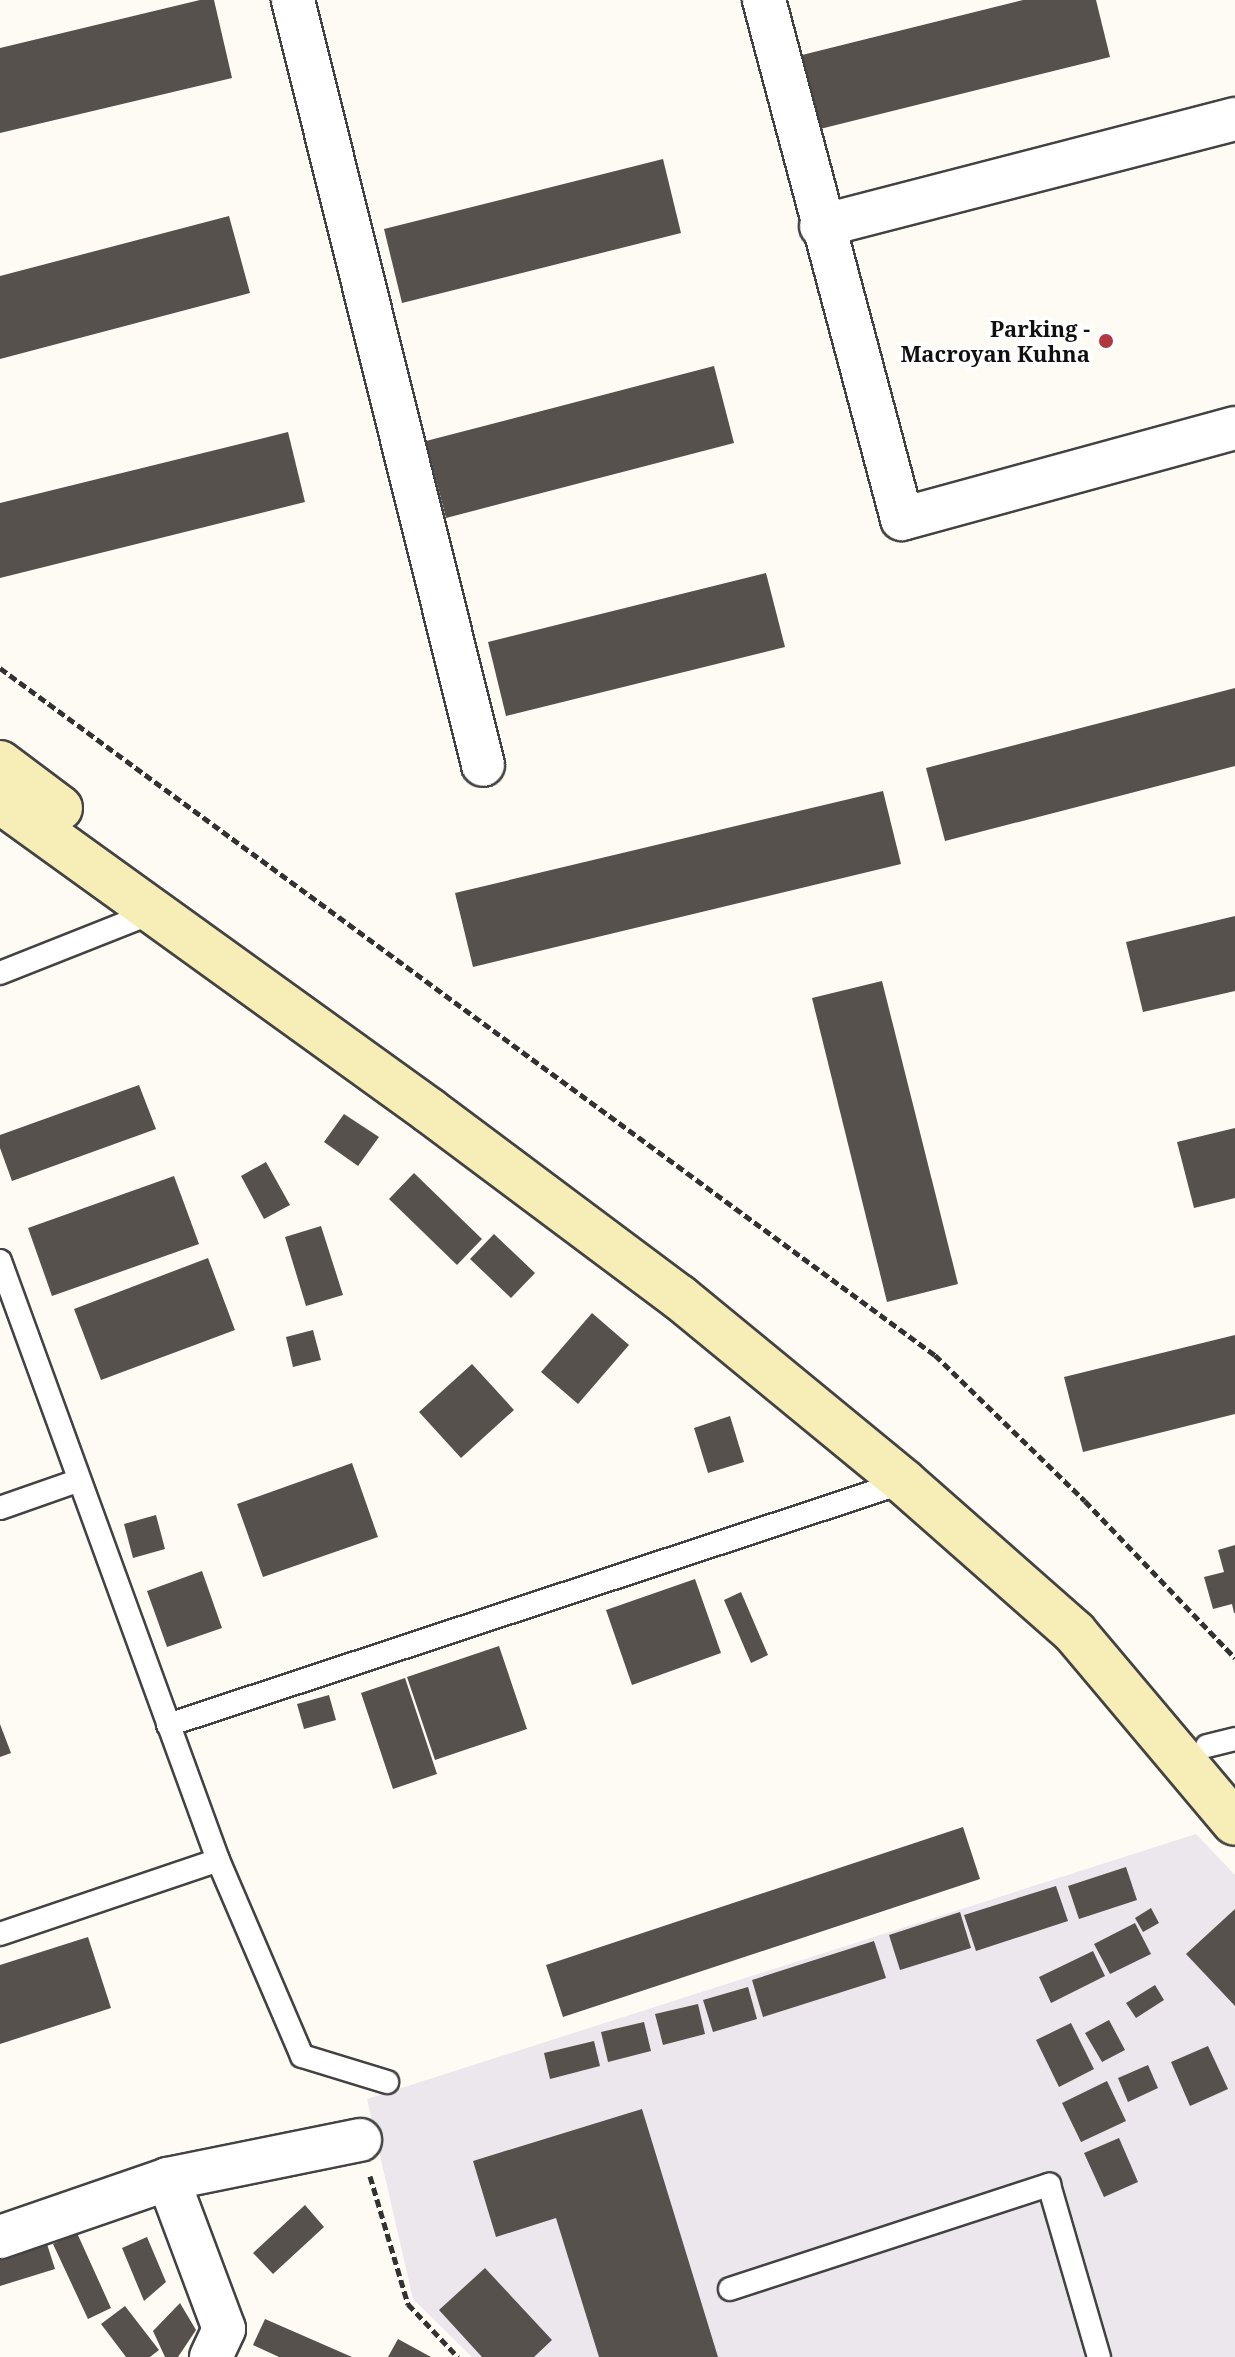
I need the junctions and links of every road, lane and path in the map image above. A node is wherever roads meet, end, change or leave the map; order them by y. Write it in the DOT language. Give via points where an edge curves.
graph roads {
  1 [pos="293,0"];
  2 [pos="764,0"];
  3 [pos="1235,119"];
  4 [pos="821,226"];
  5 [pos="1235,428"];
  6 [pos="0,668"];
  7 [pos="0,763"];
  8 [pos="483,765"];
  9 [pos="0,801"];
  10 [pos="154,912"];
  11 [pos="0,973"];
  12 [pos="0,1261"];
  13 [pos="77,1481"];
  14 [pos="904,1482"];
  15 [pos="0,1508"];
  16 [pos="1235,1658"];
  17 [pos="168,1725"];
  18 [pos="1221,1743"];
  19 [pos="1235,1781"];
  20 [pos="1235,1823"];
  21 [pos="218,1860"];
  22 [pos="0,1934"];
  23 [pos="387,2082"];
  24 [pos="360,2140"];
  25 [pos="168,2179"];
  26 [pos="0,2237"];
  27 [pos="730,2289"];
  28 [pos="211,2357"];
  29 [pos="458,2357"];
  30 [pos="1099,2357"];
  1 -- 8 [label="street"];
  2 -- 4 [label="street"];
  3 -- 4 [label="street"];
  4 -- 5 [label="street" via="902,519"];
  6 -- 16 [label="path" via="935,1355"];
  7 -- 18 [label="main road" via="699,1275 891,1432 1087,1606"];
  9 -- 10 [label="main road"];
  10 -- 11 [label="lane"];
  10 -- 14 [label="main road" via="679,1297"];
  12 -- 13 [label="lane"];
  13 -- 15 [label="lane"];
  13 -- 17 [label="lane"];
  14 -- 17 [label="lane"];
  14 -- 20 [label="main road" via="1075,1633"];
  17 -- 21 [label="lane"];
  18 -- 19 [label="main road"];
  21 -- 22 [label="lane"];
  21 -- 23 [label="lane" via="302,2056"];
  24 -- 25 [label="street"];
  24 -- 29 [label="path" via="408,2304"];
  25 -- 26 [label="street"];
  25 -- 28 [label="street" via="224,2329"];
  27 -- 30 [label="lane" via="1049,2185"];
}
